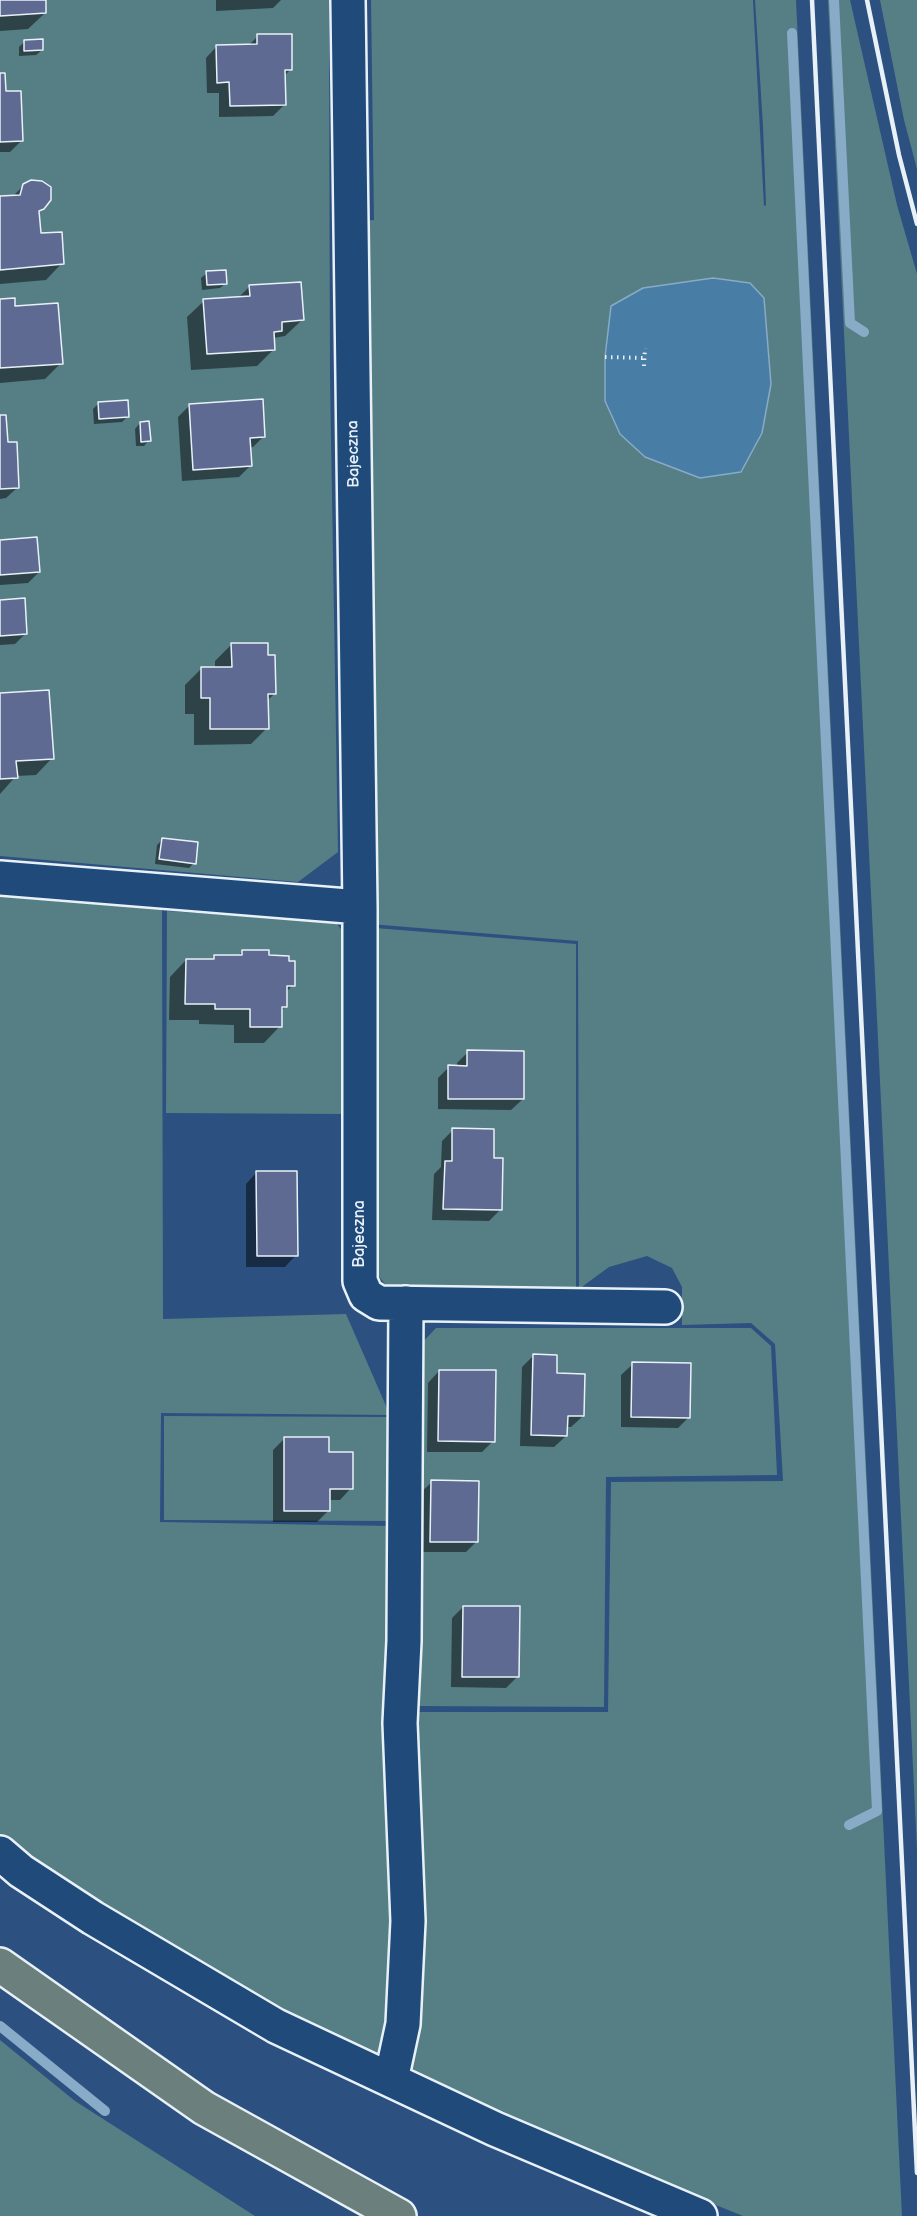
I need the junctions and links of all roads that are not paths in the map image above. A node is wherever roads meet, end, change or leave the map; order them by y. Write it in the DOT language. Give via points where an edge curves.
graph roads {
  1 [pos="348,0"];
  2 [pos="0,878"];
  3 [pos="360,907"];
  4 [pos="406,1303"];
  5 [pos="665,1307"];
  6 [pos="0,1853"];
  7 [pos="0,1965"];
  8 [pos="391,2080"];
  9 [pos="399,2216"];
  10 [pos="700,2216"];
  1 -- 3 [label="street, Bajeczna"];
  2 -- 3 [label="street"];
  3 -- 4 [label="street, Bajeczna" via="360,1281 366,1295 379,1303"];
  4 -- 5 [label="street, Bajeczna"];
  4 -- 8 [label="street" via="400,1723 408,1921 403,2024"];
  6 -- 8 [label="street" via="93,1918 276,2026"];
  7 -- 9 [label="main road" via="204,2108"];
  8 -- 10 [label="street"];
}
